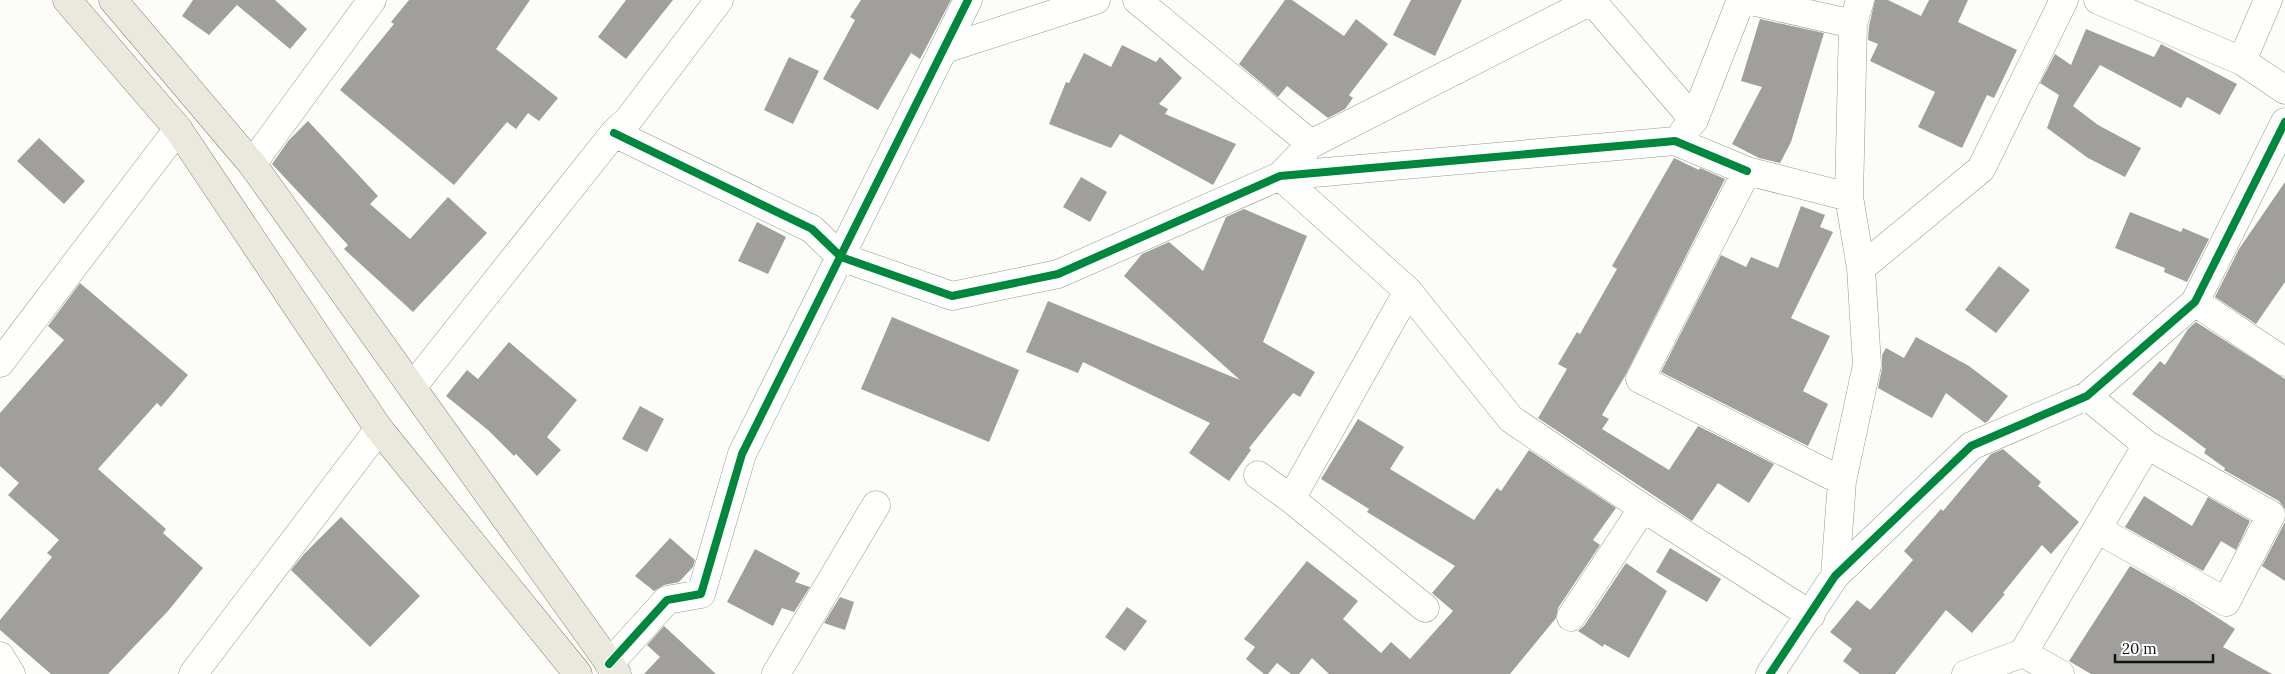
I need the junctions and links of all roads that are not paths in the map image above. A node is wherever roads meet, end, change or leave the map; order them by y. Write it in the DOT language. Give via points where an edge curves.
graph roads {
  1 [pos="67,0"];
  2 [pos="113,0"];
  3 [pos="372,0"];
  4 [pos="719,0"];
  5 [pos="968,0"];
  6 [pos="1096,0"];
  7 [pos="1137,0"];
  8 [pos="1591,0"];
  9 [pos="1741,0"];
  10 [pos="1746,0"];
  11 [pos="2064,0"];
  12 [pos="2098,0"];
  13 [pos="2268,0"];
  14 [pos="1857,12"];
  15 [pos="944,49"];
  16 [pos="2242,61"];
  17 [pos="2285,90"];
  18 [pos="1694,120"];
  19 [pos="2285,122"];
  20 [pos="178,129"];
  21 [pos="614,133"];
  22 [pos="1675,141"];
  23 [pos="1311,144"];
  24 [pos="252,164"];
  25 [pos="1747,171"];
  26 [pos="1280,176"];
  27 [pos="1848,197"];
  28 [pos="841,257"];
  29 [pos="1861,268"];
  30 [pos="1408,290"];
  31 [pos="2195,302"];
  32 [pos="2285,362"];
  33 [pos="0,363"];
  34 [pos="413,386"];
  35 [pos="2087,396"];
  36 [pos="379,429"];
  37 [pos="2147,445"];
  38 [pos="1258,475"];
  39 [pos="1842,481"];
  40 [pos="1291,499"];
  41 [pos="876,505"];
  42 [pos="1643,508"];
  43 [pos="2097,529"];
  44 [pos="1835,576"];
  45 [pos="1425,608"];
  46 [pos="1811,615"];
  47 [pos="1571,617"];
  48 [pos="2023,653"];
  49 [pos="0,656"];
  50 [pos="613,669"];
  51 [pos="12,674"];
  52 [pos="193,674"];
  53 [pos="578,674"];
  54 [pos="776,674"];
  55 [pos="1770,674"];
  56 [pos="1966,674"];
  57 [pos="2060,674"];
  1 -- 20 [label="main road"];
  2 -- 24 [label="main road"];
  3 -- 24 [label="street"];
  4 -- 21 [label="street" via="629,120"];
  5 -- 15 [label="street"];
  6 -- 15 [label="street"];
  7 -- 23 [label="street"];
  8 -- 18 [label="street"];
  8 -- 23 [label="street"];
  9 -- 18 [label="street"];
  10 -- 14 [label="street"];
  11 -- 29 [label="street" via="1981,169"];
  12 -- 16 [label="street"];
  13 -- 16 [label="street"];
  14 -- 27 [label="street"];
  15 -- 28 [label="street"];
  16 -- 17 [label="street"];
  18 -- 22 [label="street"];
  19 -- 31 [label="street"];
  20 -- 33 [label="street"];
  20 -- 36 [label="main road"];
  21 -- 28 [label="street" via="812,229"];
  21 -- 34 [label="street"];
  22 -- 25 [label="street"];
  22 -- 26 [label="street"];
  23 -- 26 [label="street"];
  24 -- 34 [label="main road"];
  25 -- 27 [label="street"];
  25 -- 39 [label="street" via="1640,379"];
  26 -- 28 [label="street" via="1058,274 952,296"];
  26 -- 30 [label="street"];
  27 -- 29 [label="street"];
  28 -- 50 [label="street" via="742,454 701,594 667,600"];
  29 -- 39 [label="street" via="1867,365"];
  30 -- 40 [label="street"];
  30 -- 42 [label="street" via="1511,419"];
  31 -- 32 [label="street"];
  31 -- 35 [label="street"];
  34 -- 50 [label="main road"];
  35 -- 37 [label="street"];
  35 -- 44 [label="street" via="1971,446"];
  36 -- 52 [label="street"];
  36 -- 53 [label="main road"];
  37 -- 43 [label="street"];
  37 -- 43 [label="street" via="2271,515 2226,602"];
  38 -- 40 [label="street"];
  39 -- 44 [label="street"];
  40 -- 45 [label="street"];
  41 -- 54 [label="street"];
  42 -- 46 [label="street"];
  42 -- 47 [label="street"];
  43 -- 48 [label="street"];
  44 -- 46 [label="street"];
  46 -- 55 [label="street"];
  48 -- 56 [label="street"];
  48 -- 57 [label="street"];
  49 -- 51 [label="street"];
}
